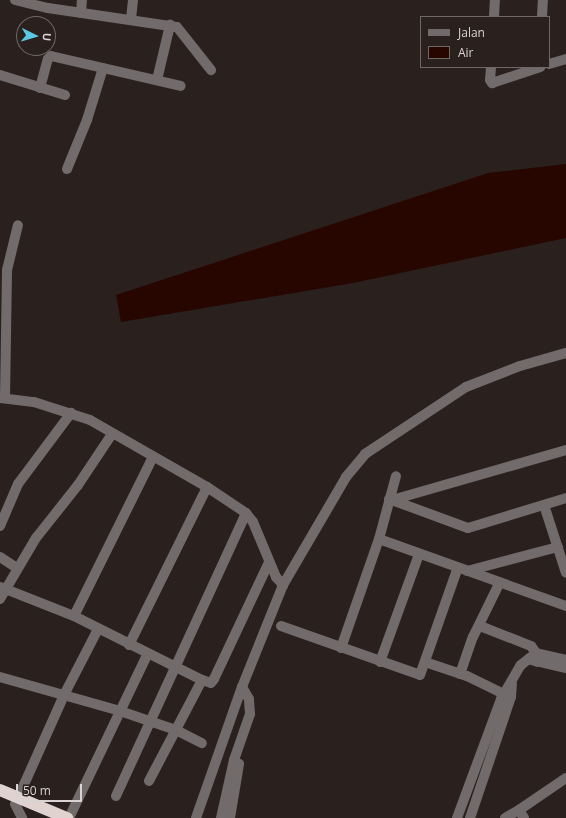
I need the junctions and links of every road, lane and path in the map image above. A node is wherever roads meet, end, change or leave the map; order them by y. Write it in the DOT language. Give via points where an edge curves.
graph roads {
  1 [pos="15,0"];
  2 [pos="82,0"];
  3 [pos="133,0"];
  4 [pos="494,0"];
  5 [pos="543,0"];
  6 [pos="49,4"];
  7 [pos="81,12"];
  8 [pos="494,16"];
  9 [pos="542,16"];
  10 [pos="132,19"];
  11 [pos="170,25"];
  12 [pos="566,59"];
  13 [pos="550,64"];
  14 [pos="103,68"];
  15 [pos="491,68"];
  16 [pos="536,68"];
  17 [pos="211,70"];
  18 [pos="0,75"];
  19 [pos="157,80"];
  20 [pos="181,86"];
  21 [pos="40,88"];
  22 [pos="65,95"];
  23 [pos="67,169"];
  24 [pos="18,225"];
  25 [pos="566,353"];
  26 [pos="3,398"];
  27 [pos="71,413"];
  28 [pos="112,434"];
  29 [pos="566,450"];
  30 [pos="153,457"];
  31 [pos="396,476"];
  32 [pos="207,487"];
  33 [pos="566,498"];
  34 [pos="390,499"];
  35 [pos="544,504"];
  36 [pos="246,513"];
  37 [pos="0,526"];
  38 [pos="379,540"];
  39 [pos="558,547"];
  40 [pos="419,554"];
  41 [pos="0,557"];
  42 [pos="269,562"];
  43 [pos="17,568"];
  44 [pos="462,569"];
  45 [pos="566,573"];
  46 [pos="500,582"];
  47 [pos="283,585"];
  48 [pos="2,588"];
  49 [pos="0,599"];
  50 [pos="566,606"];
  51 [pos="74,616"];
  52 [pos="281,626"];
  53 [pos="480,626"];
  54 [pos="98,629"];
  55 [pos="129,645"];
  56 [pos="341,648"];
  57 [pos="147,655"];
  58 [pos="534,658"];
  59 [pos="566,660"];
  60 [pos="380,662"];
  61 [pos="425,662"];
  62 [pos="176,668"];
  63 [pos="566,668"];
  64 [pos="460,674"];
  65 [pos="0,677"];
  66 [pos="202,680"];
  67 [pos="242,687"];
  68 [pos="64,695"];
  69 [pos="507,696"];
  70 [pos="120,711"];
  71 [pos="151,722"];
  72 [pos="176,730"];
  73 [pos="242,740"];
  74 [pos="202,743"];
  75 [pos="566,778"];
  76 [pos="149,781"];
  77 [pos="0,790"];
  78 [pos="466,795"];
  79 [pos="116,796"];
  80 [pos="0,798"];
  81 [pos="477,800"];
  82 [pos="17,801"];
  83 [pos="522,814"];
  84 [pos="22,818"];
  85 [pos="48,818"];
  86 [pos="68,818"];
  87 [pos="196,818"];
  88 [pos="221,818"];
  89 [pos="230,818"];
  90 [pos="457,818"];
  91 [pos="470,818"];
  92 [pos="506,818"];
  1 -- 6 [label="street"];
  2 -- 7 [label="street"];
  3 -- 10 [label="street"];
  4 -- 8 [label="street"];
  5 -- 9 [label="street"];
  6 -- 7 [label="street"];
  7 -- 10 [label="street"];
  10 -- 11 [label="street"];
  11 -- 17 [label="street" via="182,32"];
  11 -- 19 [label="street"];
  12 -- 13 [label="street"];
  14 -- 19 [label="street"];
  14 -- 21 [label="street" via="49,56"];
  14 -- 23 [label="street" via="87,120"];
  15 -- 16 [label="street" via="492,83"];
  18 -- 21 [label="street"];
  19 -- 20 [label="street"];
  21 -- 22 [label="street"];
  24 -- 26 [label="street" via="6,270"];
  25 -- 47 [label="street" via="520,366 466,387 365,454 346,477 325,510"];
  26 -- 27 [label="street" via="34,402"];
  27 -- 28 [label="street" via="90,420"];
  27 -- 37 [label="street" via="18,484"];
  28 -- 30 [label="street"];
  28 -- 43 [label="street"];
  29 -- 34 [label="street"];
  30 -- 32 [label="street"];
  30 -- 51 [label="street"];
  31 -- 34 [label="street"];
  32 -- 36 [label="street"];
  32 -- 55 [label="street"];
  33 -- 35 [label="street"];
  34 -- 35 [label="street" via="468,528"];
  34 -- 38 [label="street"];
  35 -- 39 [label="street"];
  36 -- 42 [label="street" via="253,522"];
  36 -- 62 [label="street"];
  38 -- 40 [label="street"];
  38 -- 56 [label="street"];
  39 -- 44 [label="street"];
  39 -- 45 [label="street"];
  40 -- 44 [label="street"];
  40 -- 60 [label="street"];
  41 -- 43 [label="street"];
  42 -- 47 [label="street"];
  42 -- 66 [label="street" via="214,679 211,683"];
  43 -- 48 [label="street"];
  44 -- 46 [label="street"];
  44 -- 61 [label="street"];
  46 -- 50 [label="street"];
  46 -- 53 [label="street"];
  47 -- 67 [label="street"];
  48 -- 49 [label="street"];
  48 -- 51 [label="street"];
  51 -- 54 [label="street"];
  52 -- 56 [label="street"];
  53 -- 58 [label="street" via="531,646"];
  53 -- 64 [label="street" via="473,637"];
  54 -- 55 [label="street"];
  54 -- 68 [label="street"];
  55 -- 57 [label="street"];
  56 -- 60 [label="street"];
  57 -- 62 [label="street"];
  57 -- 70 [label="street"];
  58 -- 59 [label="street"];
  58 -- 63 [label="street"];
  58 -- 69 [label="street" via="521,665"];
  60 -- 61 [label="street" via="418,675 422,674"];
  61 -- 64 [label="street"];
  62 -- 66 [label="street"];
  62 -- 71 [label="street"];
  64 -- 69 [label="street"];
  65 -- 68 [label="street"];
  66 -- 72 [label="street"];
  67 -- 73 [label="street" via="250,706"];
  67 -- 87 [label="street"];
  68 -- 70 [label="street"];
  68 -- 82 [label="street"];
  69 -- 78 [label="street"];
  69 -- 81 [label="street"];
  70 -- 71 [label="street"];
  70 -- 86 [label="street"];
  71 -- 72 [label="street"];
  71 -- 79 [label="street"];
  72 -- 74 [label="street"];
  72 -- 76 [label="street"];
  73 -- 88 [label="street" via="234,760"];
  73 -- 89 [label="street"];
  75 -- 83 [label="street"];
  77 -- 82 [label="highway"];
  78 -- 81 [label="street"];
  78 -- 90 [label="street"];
  80 -- 82 [label="highway"];
  81 -- 91 [label="street"];
  82 -- 84 [label="street"];
  82 -- 85 [label="highway"];
  82 -- 86 [label="highway"];
  83 -- 92 [label="street"];
}
